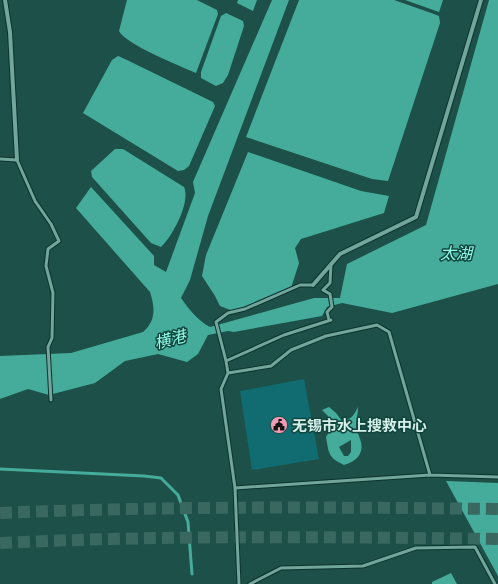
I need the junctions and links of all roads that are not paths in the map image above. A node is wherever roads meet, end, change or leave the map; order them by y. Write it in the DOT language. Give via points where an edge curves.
graph roads {
  1 [pos="5,0"];
  2 [pos="482,0"];
  3 [pos="0,159"];
  4 [pos="17,160"];
  5 [pos="331,264"];
  6 [pos="313,285"];
  7 [pos="226,361"];
  8 [pos="228,373"];
  9 [pos="51,400"];
  10 [pos="430,475"];
  11 [pos="498,477"];
  12 [pos="235,488"];
  13 [pos="238,584"];
  14 [pos="250,584"];
  15 [pos="495,584"];
  1 -- 4 [label="street" via="10,32"];
  2 -- 5 [label="street" via="416,217 340,254"];
  3 -- 4 [label="lane"];
  4 -- 9 [label="lane" via="35,201 59,241 48,249 46,266 53,293 52,338 48,347"];
  5 -- 6 [label="street"];
  5 -- 7 [label="lane" via="330,283 323,290 330,294 332,306 327,312 330,320 284,335"];
  6 -- 7 [label="lane" via="300,285 245,309 228,313 216,322"];
  7 -- 8 [label="lane"];
  8 -- 10 [label="lane" via="271,366 291,350 326,336 377,325 389,332"];
  8 -- 12 [label="lane" via="221,389"];
  10 -- 11 [label="lane"];
  10 -- 12 [label="lane"];
  12 -- 13 [label="lane"];
  14 -- 15 [label="lane" via="281,568 363,566 416,548 475,547"];
}
